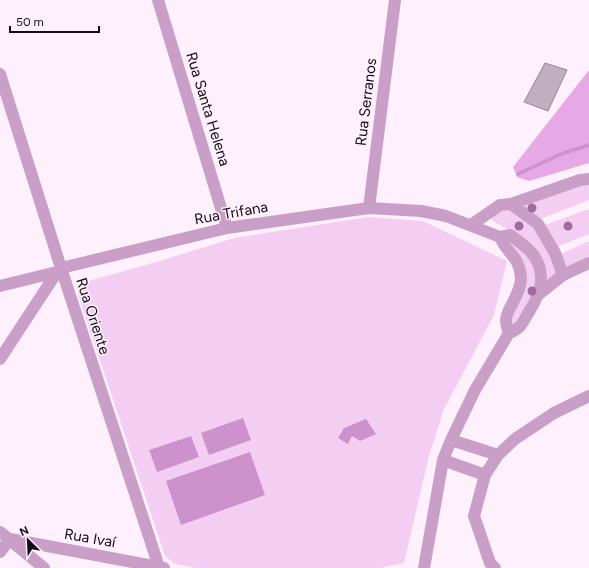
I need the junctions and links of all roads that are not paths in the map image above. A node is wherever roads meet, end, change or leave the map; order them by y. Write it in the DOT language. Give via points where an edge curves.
graph roads {
  1 [pos="158,0"];
  2 [pos="395,0"];
  3 [pos="0,74"];
  4 [pos="589,179"];
  5 [pos="511,204"];
  6 [pos="369,208"];
  7 [pos="471,226"];
  8 [pos="227,228"];
  9 [pos="500,236"];
  10 [pos="589,263"];
  11 [pos="59,270"];
  12 [pos="563,275"];
  13 [pos="0,286"];
  14 [pos="539,294"];
  15 [pos="509,334"];
  16 [pos="0,359"];
  17 [pos="589,396"];
  18 [pos="450,440"];
  19 [pos="498,455"];
  20 [pos="443,460"];
  21 [pos="485,475"];
  22 [pos="0,532"];
  23 [pos="10,539"];
  24 [pos="0,552"];
  25 [pos="161,567"];
  26 [pos="44,568"];
  27 [pos="424,568"];
  28 [pos="495,568"];
  1 -- 8 [label="street, Rua Santa Helena"];
  2 -- 6 [label="street, Rua Serranos"];
  3 -- 11 [label="street, Rua Oriente"];
  4 -- 5 [label="street"];
  5 -- 7 [label="street" via="500,205"];
  5 -- 12 [label="street" via="538,224 555,253"];
  6 -- 7 [label="street, Rua Trifana" via="420,211 446,216"];
  6 -- 8 [label="street, Rua Trifana"];
  7 -- 9 [label="street, Rua Trifana"];
  8 -- 11 [label="street, Rua Trifana"];
  9 -- 14 [label="street, Rua Trifana" via="510,235 531,252 538,264 541,279"];
  9 -- 15 [label="street" via="518,263 521,279 505,320"];
  10 -- 12 [label="street"];
  11 -- 13 [label="street, Rua Trifana"];
  11 -- 16 [label="street"];
  11 -- 25 [label="street, Rua Oriente"];
  12 -- 14 [label="street"];
  14 -- 15 [label="street" via="518,330"];
  15 -- 18 [label="street" via="475,390"];
  17 -- 19 [label="street" via="554,413 515,438"];
  18 -- 19 [label="street"];
  18 -- 20 [label="street"];
  19 -- 21 [label="street"];
  20 -- 21 [label="street"];
  20 -- 27 [label="street"];
  21 -- 28 [label="street" via="474,516 490,563"];
  22 -- 23 [label="street"];
  23 -- 24 [label="street"];
  23 -- 25 [label="street, Rua Ivaí"];
  23 -- 26 [label="street"];
}
